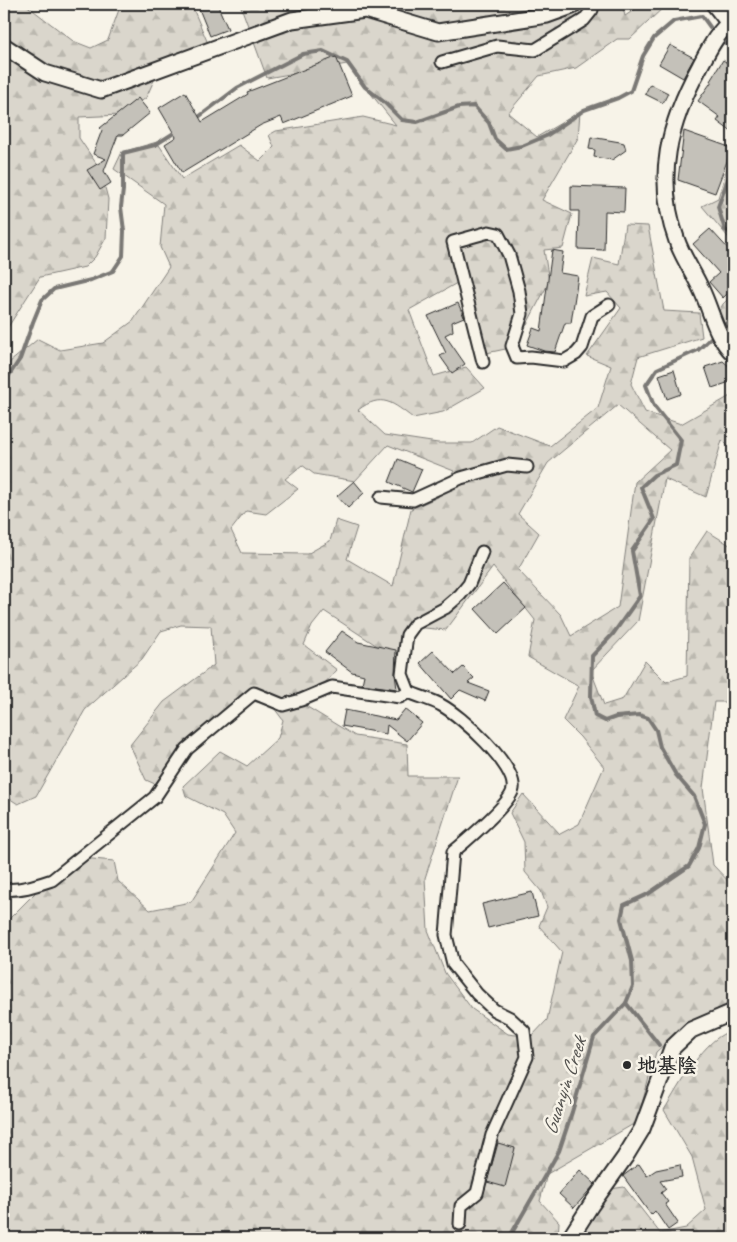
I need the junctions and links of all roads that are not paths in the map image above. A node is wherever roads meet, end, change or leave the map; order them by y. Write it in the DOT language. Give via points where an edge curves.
graph roads {
  1 [pos="573,4"];
  2 [pos="592,4"];
  3 [pos="714,4"];
  4 [pos="731,22"];
  5 [pos="4,46"];
  6 [pos="442,62"];
  7 [pos="609,305"];
  8 [pos="733,353"];
  9 [pos="483,362"];
  10 [pos="527,467"];
  11 [pos="381,497"];
  12 [pos="482,552"];
  13 [pos="409,692"];
  14 [pos="4,889"];
  15 [pos="733,1012"];
  16 [pos="460,1224"];
  17 [pos="570,1238"];
  1 -- 5 [label="street" via="547,15 438,32 365,10 292,20 101,90 45,73"];
  2 -- 6 [label="street" via="592,10 584,20 535,50 497,46"];
  3 -- 4 [label="street"];
  4 -- 8 [label="street" via="713,42 679,107 671,132 664,183 677,242 722,339"];
  7 -- 9 [label="street" via="592,316 582,347 564,361 516,358 512,346 522,314 519,291 509,255 498,234 489,232 453,242"];
  10 -- 11 [label="street" via="507,465 461,478 413,500"];
  12 -- 13 [label="street" via="469,584 460,595 445,608 415,624 407,635 402,674"];
  13 -- 14 [label="street" via="400,697 332,687 283,705 254,693 187,749 155,797 52,880 33,887"];
  13 -- 16 [label="street" via="440,704 462,718 504,761 514,789 507,801 453,852 446,935 453,964 477,994 524,1031 527,1057 492,1135 477,1193 461,1206"];
  15 -- 17 [label="street" via="691,1030 672,1048 642,1129"];
}
